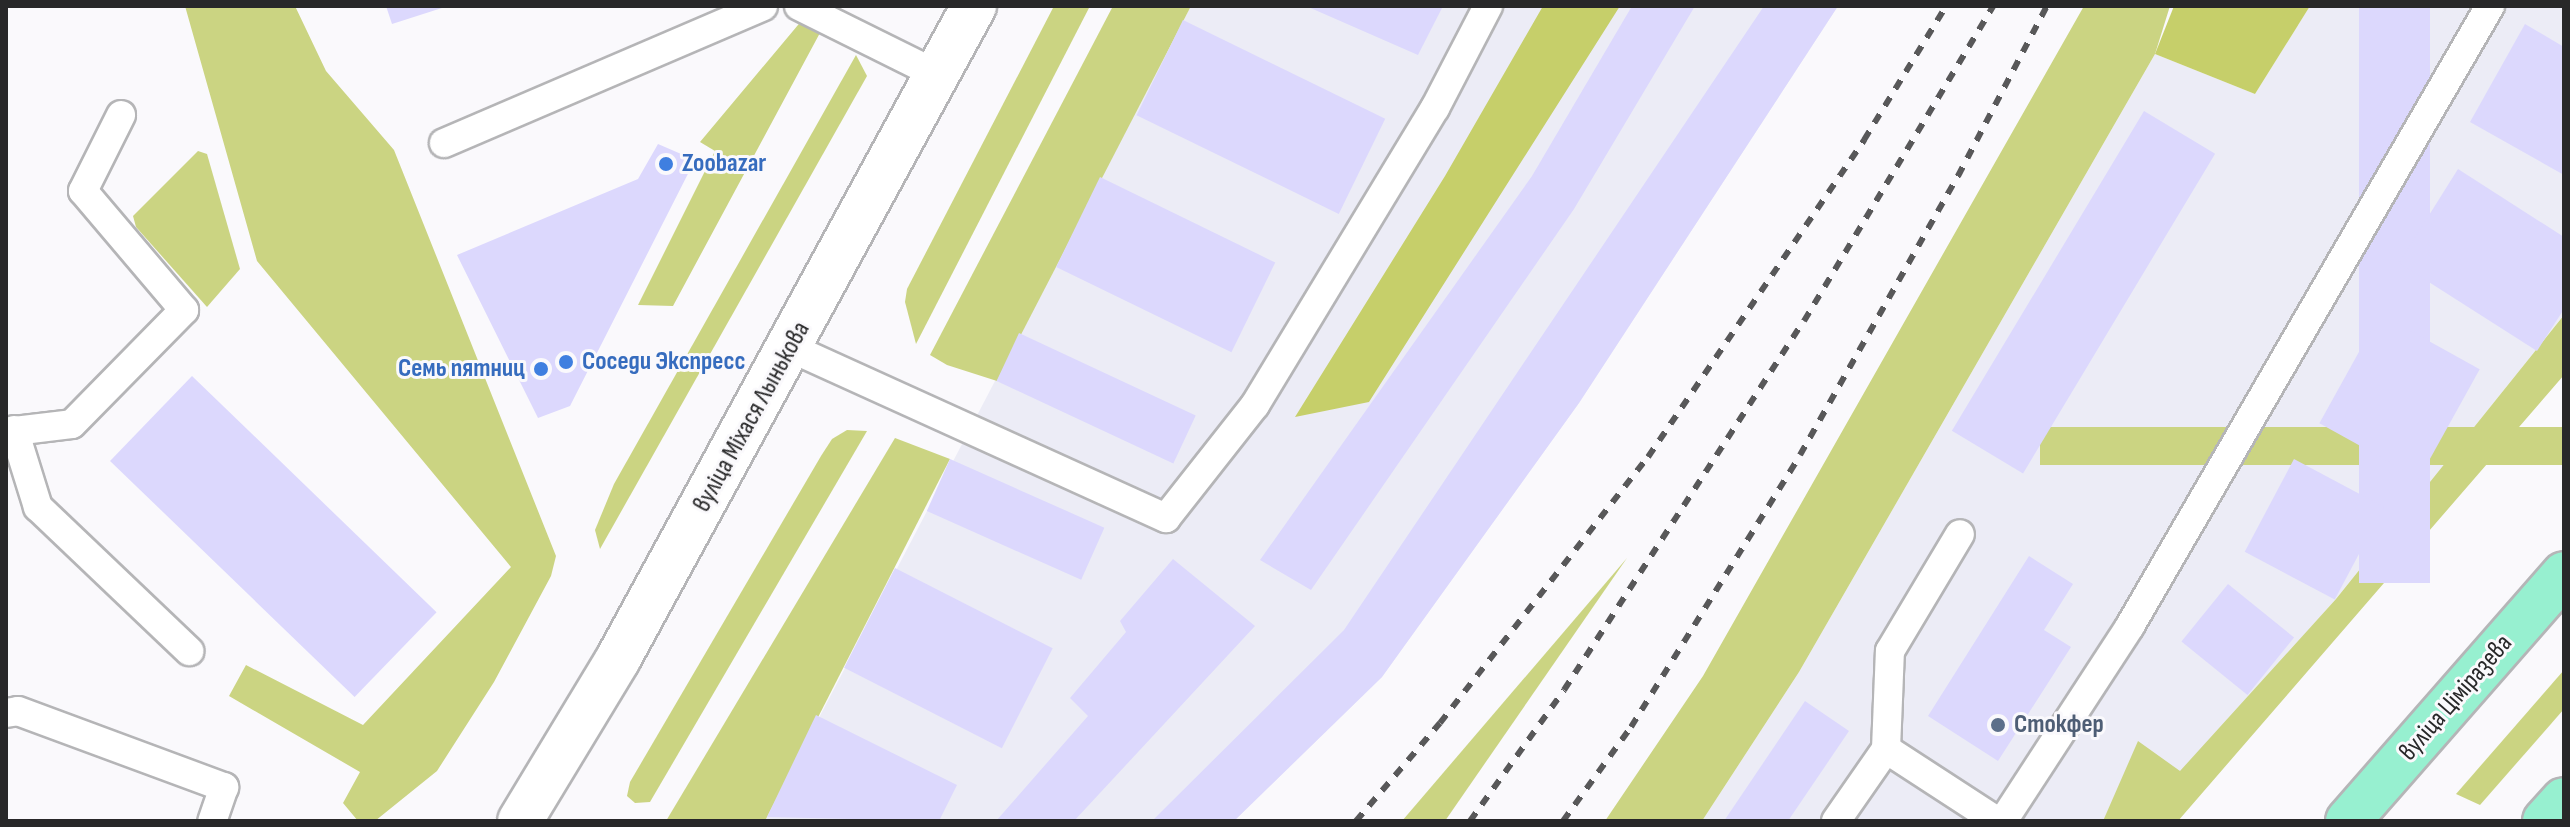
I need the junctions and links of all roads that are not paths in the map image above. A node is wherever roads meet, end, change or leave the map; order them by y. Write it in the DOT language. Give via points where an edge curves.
graph roads {
  1 [pos="763,6"];
  2 [pos="799,6"];
  3 [pos="974,6"];
  4 [pos="1488,6"];
  5 [pos="2490,6"];
  6 [pos="938,75"];
  7 [pos="121,115"];
  8 [pos="444,143"];
  9 [pos="791,348"];
  10 [pos="10,431"];
  11 [pos="1960,534"];
  12 [pos="2564,574"];
  13 [pos="189,651"];
  14 [pos="6,713"];
  15 [pos="1886,749"];
  16 [pos="2564,800"];
  17 [pos="212,821"];
  18 [pos="520,821"];
  19 [pos="1836,821"];
  20 [pos="2000,821"];
  21 [pos="2348,821"];
  22 [pos="2545,821"];
  1 -- 8 [label="lane"];
  2 -- 6 [label="lane"];
  3 -- 6 [label="street, вуліца Міхася Лынькова"];
  4 -- 9 [label="lane" via="1435,108 1255,405 1166,518"];
  5 -- 20 [label="lane" via="2130,626"];
  6 -- 9 [label="street, вуліца Міхася Лынькова"];
  7 -- 10 [label="lane" via="83,191 184,310 72,424"];
  9 -- 18 [label="street, вуліца Міхася Лынькова" via="618,659"];
  10 -- 13 [label="lane" via="38,507"];
  11 -- 15 [label="lane" via="1890,651"];
  12 -- 21 [label="main road, вуліца Ціміразева"];
  14 -- 17 [label="lane" via="18,711 224,787"];
  15 -- 19 [label="lane"];
  15 -- 20 [label="lane"];
  16 -- 22 [label="main road"];
}
